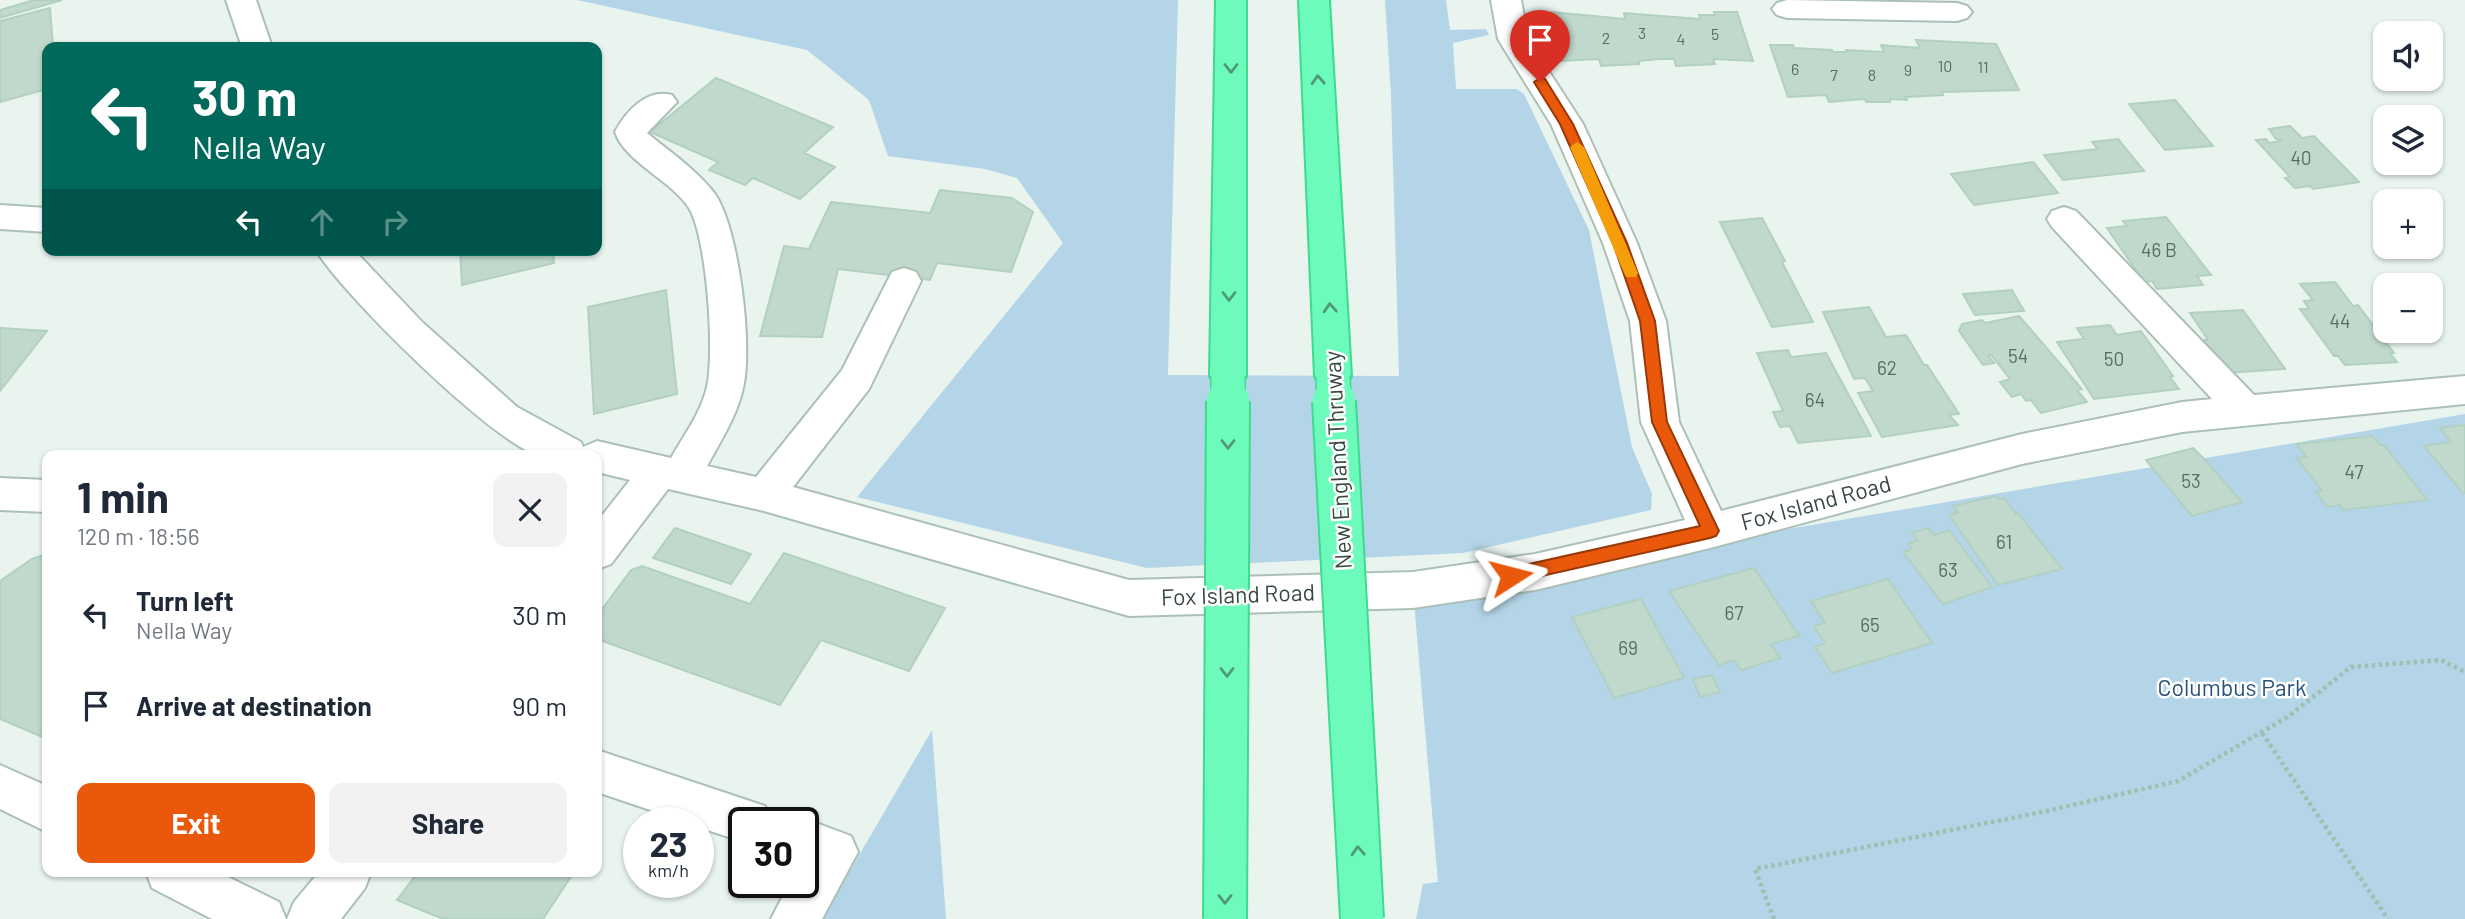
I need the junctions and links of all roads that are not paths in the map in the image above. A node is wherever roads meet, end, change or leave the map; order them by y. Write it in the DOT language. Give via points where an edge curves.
graph roads {
  1 [pos="241,0"];
  2 [pos="1231,0"];
  3 [pos="1314,0"];
  4 [pos="1506,0"];
  5 [pos="1787,10"];
  6 [pos="1957,12"];
  7 [pos="255,42"];
  8 [pos="661,102"];
  9 [pos="0,218"];
  10 [pos="2064,219"];
  11 [pos="42,220"];
  12 [pos="339,256"];
  13 [pos="904,282"];
  14 [pos="2465,390"];
  15 [pos="2246,411"];
  16 [pos="567,450"];
  17 [pos="602,460"];
  18 [pos="671,473"];
  19 [pos="0,494"];
  20 [pos="764,495"];
  21 [pos="42,496"];
  22 [pos="1710,531"];
  23 [pos="602,547"];
  24 [pos="602,773"];
  25 [pos="0,786"];
  26 [pos="42,807"];
  27 [pos="728,815"];
  28 [pos="819,846"];
  29 [pos="179,877"];
  30 [pos="344,877"];
  31 [pos="819,879"];
  32 [pos="808,898"];
  33 [pos="262,919"];
  34 [pos="311,919"];
  35 [pos="795,919"];
  36 [pos="1225,919"];
  37 [pos="1362,919"];
  1 -- 7 [label="street"];
  2 -- 36 [label="highway, one-way, bridge"];
  37 -- 3 [label="highway, New England Thruway, one-way, bridge"];
  4 -- 22 [label="street" via="1513,39 1567,124 1620,243 1648,321 1660,422"];
  5 -- 6 [label="street"];
  8 -- 18 [label="street" via="631,132 703,202 713,223 726,335 726,384 719,404"];
  9 -- 11 [label="street"];
  10 -- 15 [label="street"];
  12 -- 16 [label="street, Fox Island Road" via="409,332 504,418"];
  13 -- 20 [label="street" via="856,379"];
  14 -- 15 [label="street, Fox Island Road"];
  15 -- 22 [label="street, Fox Island Road" via="2182,417 2022,449"];
  17 -- 18 [label="street, Fox Island Road"];
  18 -- 20 [label="street, Fox Island Road"];
  18 -- 23 [label="street"];
  19 -- 21 [label="street"];
  20 -- 22 [label="street, Fox Island Road" via="1129,598 1413,590 1535,572"];
  24 -- 27 [label="street"];
  25 -- 26 [label="street"];
  28 -- 31 [label="street" via="835,852"];
  29 -- 33 [label="street"];
  30 -- 34 [label="street"];
  32 -- 35 [label="street"];
}
